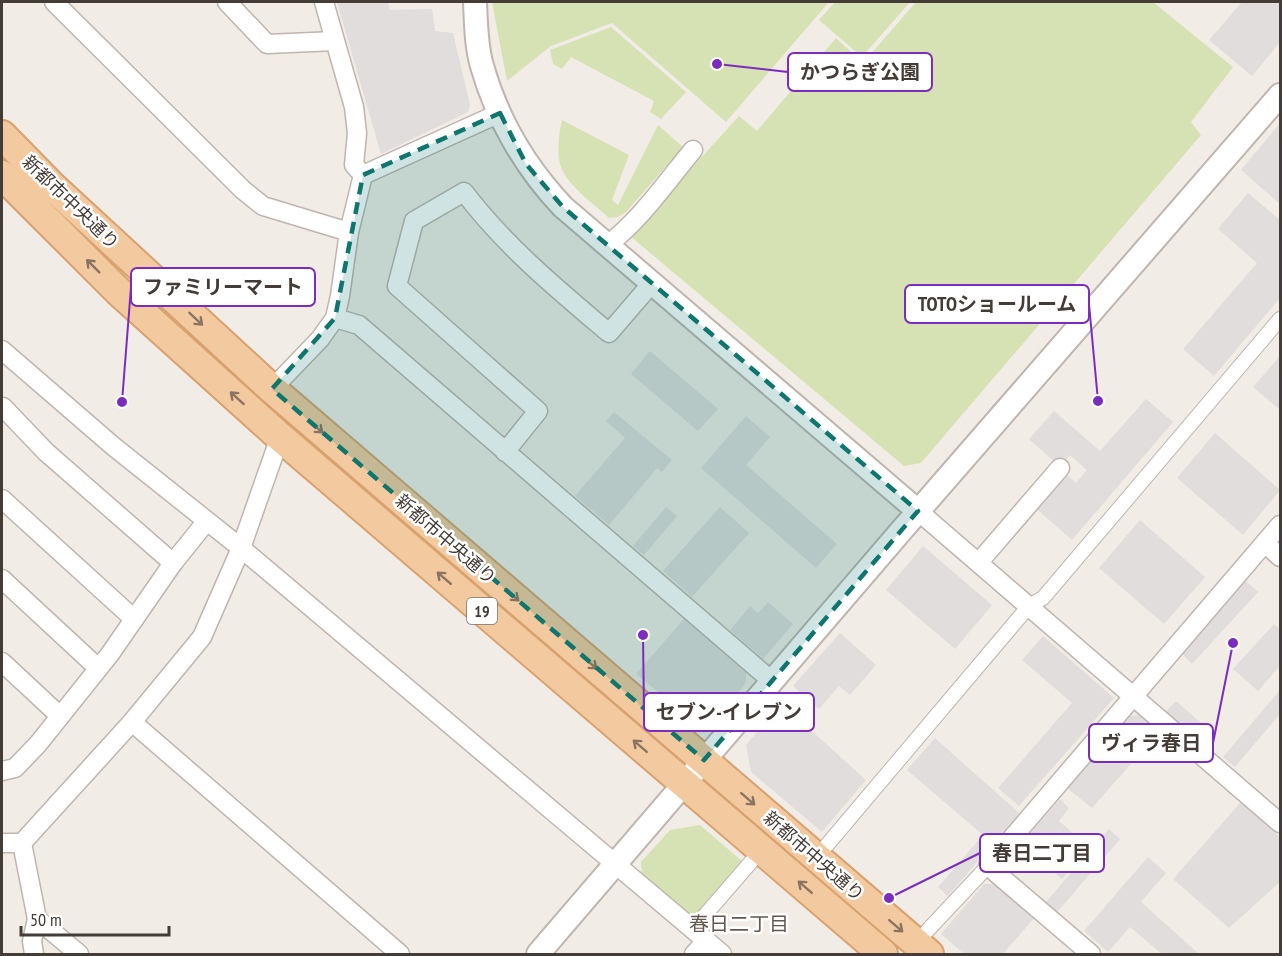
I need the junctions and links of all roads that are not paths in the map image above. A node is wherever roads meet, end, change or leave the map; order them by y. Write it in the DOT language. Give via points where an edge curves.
graph roads {
  1 [pos="54,2"];
  2 [pos="227,2"];
  3 [pos="324,2"];
  4 [pos="475,2"];
  5 [pos="335,41"];
  6 [pos="1281,95"];
  7 [pos="500,113"];
  8 [pos="2,135"];
  9 [pos="693,150"];
  10 [pos="2,175"];
  11 [pos="363,175"];
  12 [pos="349,232"];
  13 [pos="607,245"];
  14 [pos="652,283"];
  15 [pos="334,318"];
  16 [pos="1281,319"];
  17 [pos="2,350"];
  18 [pos="272,389"];
  19 [pos="2,408"];
  20 [pos="280,437"];
  21 [pos="505,453"];
  22 [pos="1060,468"];
  23 [pos="2,500"];
  24 [pos="918,511"];
  25 [pos="206,522"];
  26 [pos="1281,525"];
  27 [pos="1265,543"];
  28 [pos="241,548"];
  29 [pos="1281,557"];
  30 [pos="978,562"];
  31 [pos="173,563"];
  32 [pos="2,579"];
  33 [pos="1029,606"];
  34 [pos="134,619"];
  35 [pos="2,662"];
  36 [pos="98,668"];
  37 [pos="773,682"];
  38 [pos="1134,695"];
  39 [pos="60,716"];
  40 [pos="132,722"];
  41 [pos="704,760"];
  42 [pos="2,771"];
  43 [pos="684,784"];
  44 [pos="1281,823"];
  45 [pos="2,843"];
  46 [pos="22,843"];
  47 [pos="827,845"];
  48 [pos="751,862"];
  49 [pos="616,866"];
  50 [pos="988,866"];
  51 [pos="37,919"];
  52 [pos="698,942"];
  53 [pos="928,943"];
  54 [pos="33,954"];
  55 [pos="79,954"];
  56 [pos="400,954"];
  57 [pos="538,954"];
  58 [pos="722,954"];
  59 [pos="883,954"];
  60 [pos="1091,954"];
  1 -- 12 [label="street" via="263,206"];
  2 -- 5 [label="street" via="267,44"];
  3 -- 5 [label="street"];
  4 -- 7 [label="street" via="482,66"];
  5 -- 11 [label="street" via="354,107 354,165"];
  6 -- 24 [label="street"];
  7 -- 11 [label="street"];
  7 -- 13 [label="street" via="526,164 544,187"];
  8 -- 18 [label="main road, 新都市中央通り / 19, one-way"];
  9 -- 13 [label="street"];
  20 -- 10 [label="main road, 新都市中央通り / 19, one-way" via="118,291"];
  11 -- 12 [label="street"];
  12 -- 15 [label="street"];
  13 -- 14 [label="street"];
  14 -- 21 [label="street" via="609,333 527,262 464,192 414,221 397,286 538,411"];
  14 -- 24 [label="street"];
  15 -- 18 [label="street" via="320,339"];
  15 -- 21 [label="street" via="359,325"];
  16 -- 33 [label="street" via="1042,598"];
  17 -- 25 [label="street"];
  18 -- 41 [label="main road, 新都市中央通り / 19, one-way"];
  19 -- 31 [label="street" via="46,452"];
  20 -- 28 [label="street"];
  43 -- 20 [label="main road, 新都市中央通り / 19, one-way"];
  21 -- 37 [label="street"];
  22 -- 30 [label="street"];
  23 -- 34 [label="street"];
  24 -- 30 [label="street"];
  24 -- 37 [label="street"];
  25 -- 28 [label="street"];
  25 -- 31 [label="street"];
  26 -- 27 [label="street"];
  27 -- 29 [label="street"];
  27 -- 38 [label="street"];
  28 -- 40 [label="street" via="202,637"];
  28 -- 49 [label="street"];
  30 -- 33 [label="street"];
  31 -- 34 [label="street"];
  32 -- 36 [label="street"];
  33 -- 38 [label="street"];
  33 -- 47 [label="street"];
  34 -- 36 [label="street"];
  35 -- 39 [label="street"];
  36 -- 39 [label="street"];
  37 -- 41 [label="street"];
  38 -- 44 [label="street"];
  38 -- 50 [label="street"];
  39 -- 42 [label="street" via="15,768"];
  40 -- 46 [label="street"];
  40 -- 56 [label="street"];
  41 -- 43 [label="street"];
  41 -- 53 [label="main road, 新都市中央通り / 19, one-way"];
  43 -- 49 [label="street"];
  59 -- 43 [label="main road, 新都市中央通り / 19, one-way"];
  45 -- 46 [label="street"];
  46 -- 51 [label="street"];
  48 -- 52 [label="street"];
  49 -- 52 [label="street"];
  49 -- 57 [label="street"];
  50 -- 53 [label="street"];
  50 -- 60 [label="street"];
  51 -- 54 [label="street"];
  51 -- 55 [label="street"];
  52 -- 58 [label="street"];
}
